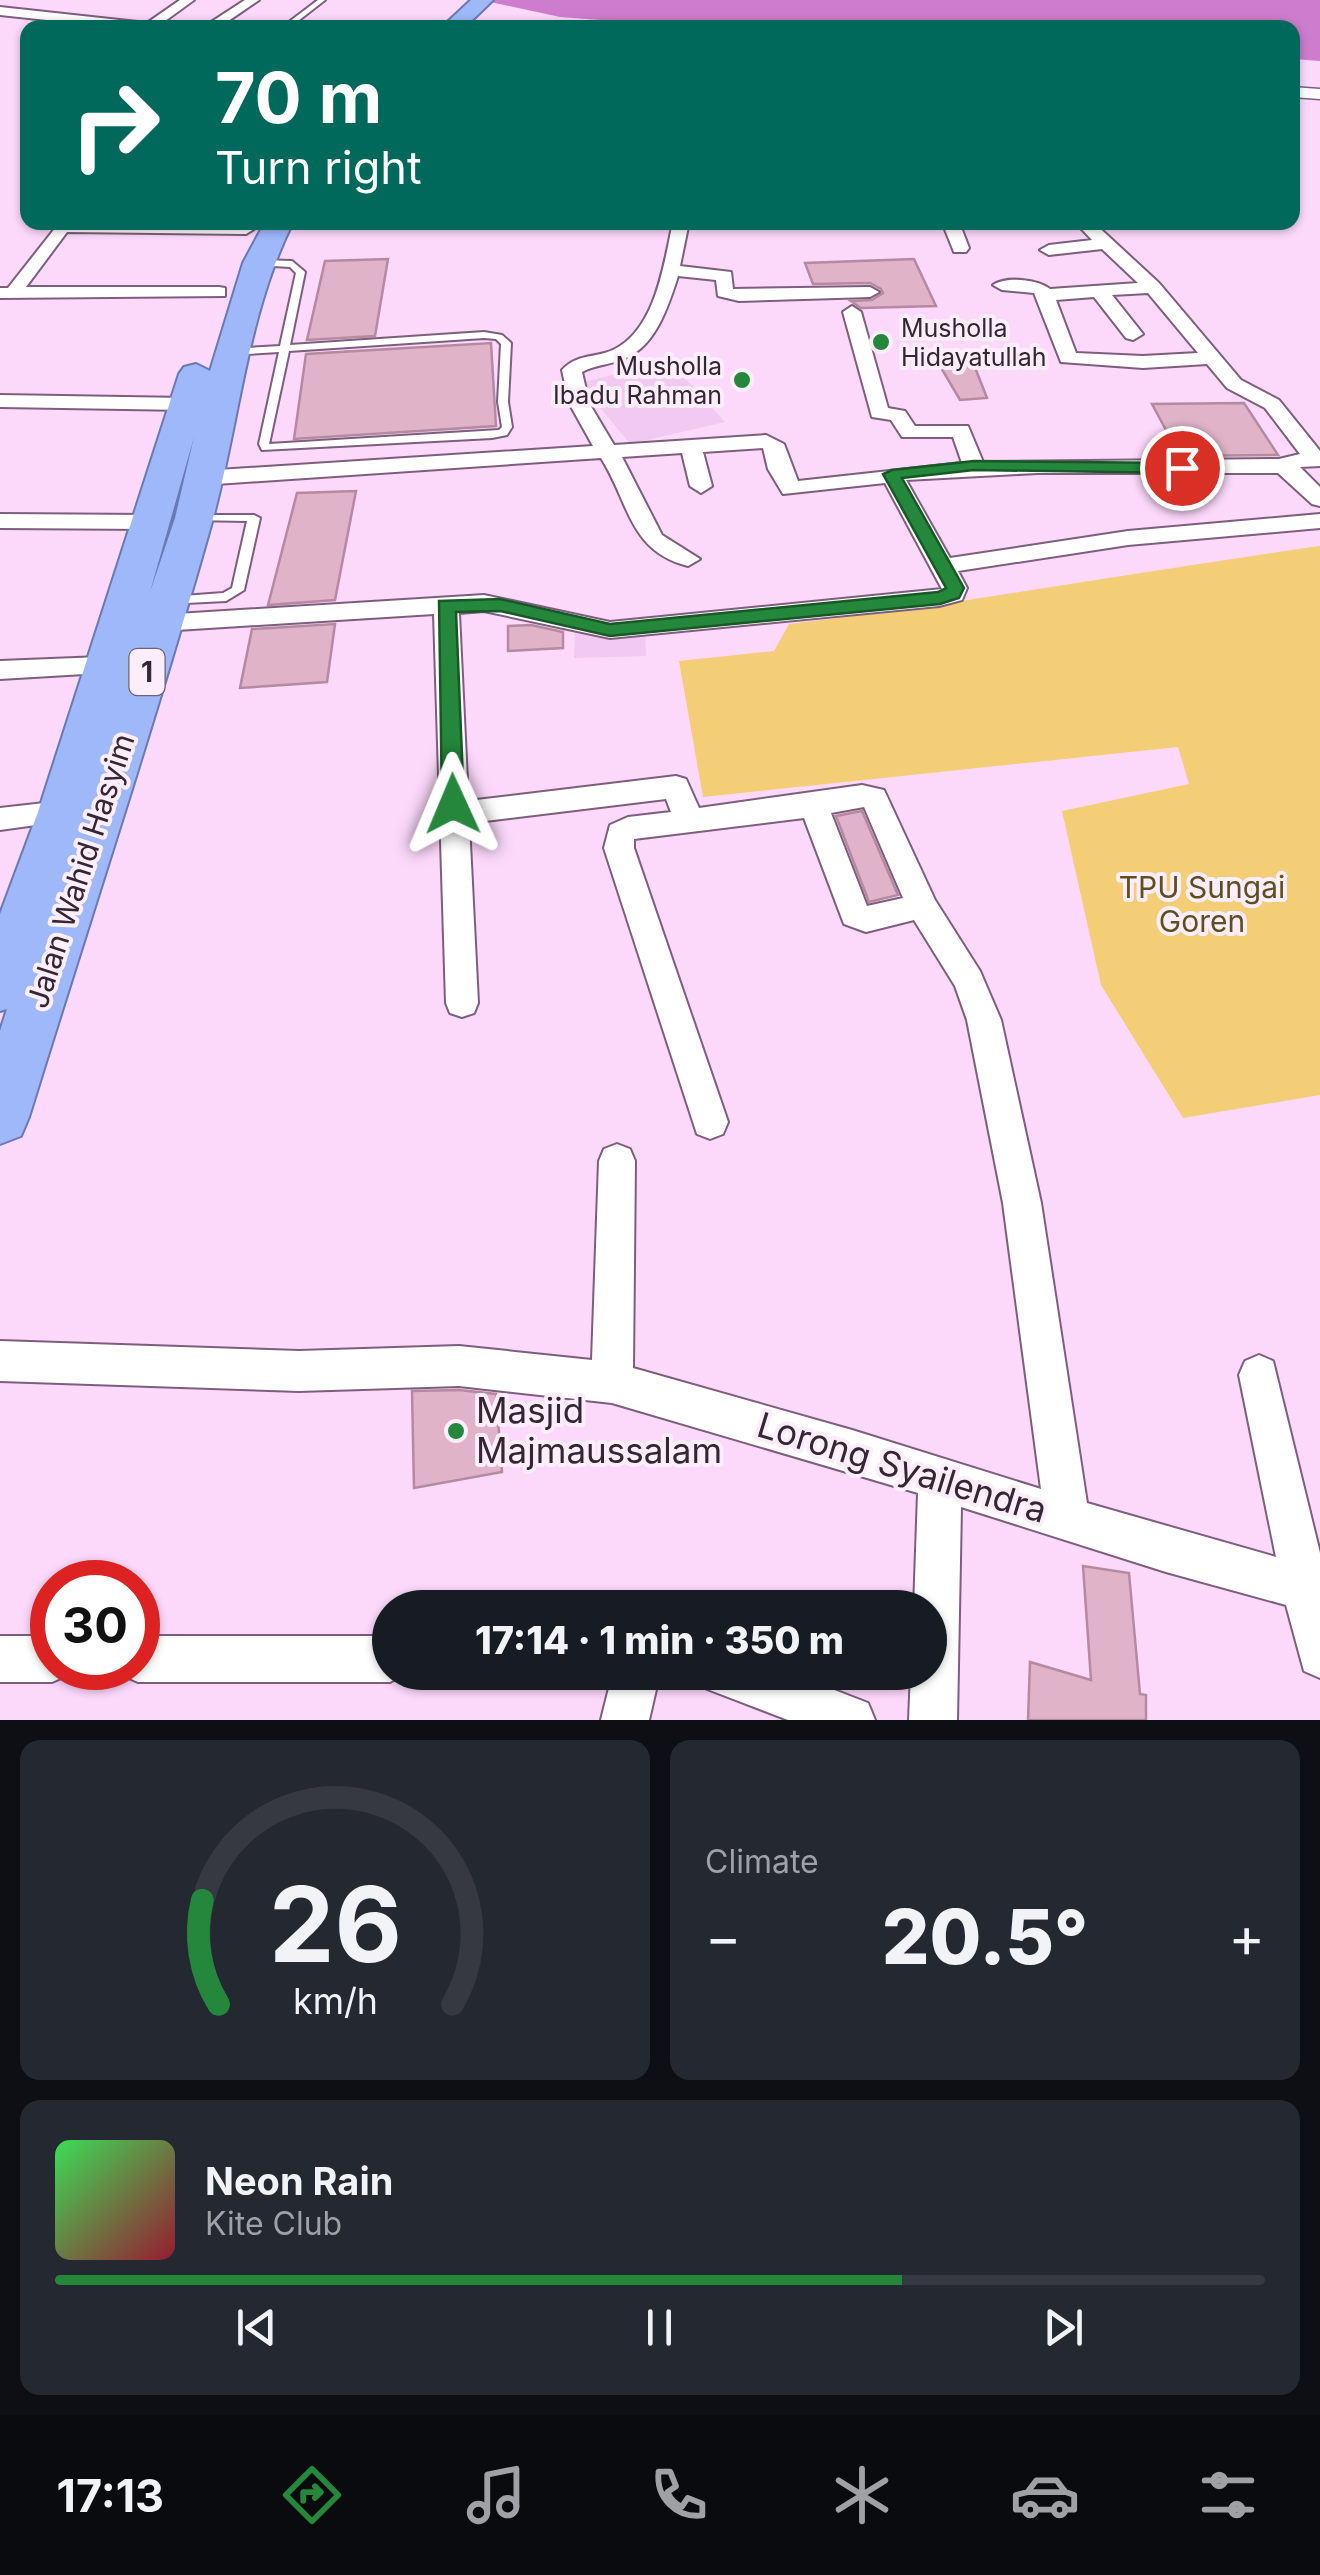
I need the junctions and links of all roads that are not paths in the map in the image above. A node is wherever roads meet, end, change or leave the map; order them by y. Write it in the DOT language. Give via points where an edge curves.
graph roads {
  1 [pos="188,0"];
  2 [pos="253,0"];
  3 [pos="322,0"];
  4 [pos="482,0"];
  5 [pos="4,14"];
  6 [pos="74,20"];
  7 [pos="164,20"];
  8 [pos="221,20"];
  9 [pos="295,20"];
  10 [pos="460,20"];
  11 [pos="60,230"];
  12 [pos="146,230"];
  13 [pos="679,230"];
  14 [pos="953,230"];
  15 [pos="1092,230"];
  16 [pos="258,234"];
  17 [pos="1107,243"];
  18 [pos="960,248"];
  19 [pos="1049,250"];
  20 [pos="671,270"];
  21 [pos="1002,285"];
  22 [pos="1153,287"];
  23 [pos="1099,291"];
  24 [pos="219,292"];
  25 [pos="870,292"];
  26 [pos="7,293"];
  27 [pos="1045,295"];
  28 [pos="852,312"];
  29 [pos="1133,334"];
  30 [pos="283,351"];
  31 [pos="231,352"];
  32 [pos="1213,358"];
  33 [pos="0,401"];
  34 [pos="186,404"];
  35 [pos="690,444"];
  36 [pos="609,450"];
  37 [pos="974,466"];
  38 [pos="1289,470"];
  39 [pos="892,474"];
  40 [pos="702,486"];
  41 [pos="198,498"];
  42 [pos="1320,499"];
  43 [pos="0,520"];
  44 [pos="1320,520"];
  45 [pos="150,522"];
  46 [pos="688,560"];
  47 [pos="944,566"];
  48 [pos="446,606"];
  49 [pos="147,638"];
  50 [pos="0,670"];
  51 [pos="814,806"];
  52 [pos="62,812"];
  53 [pos="453,814"];
  54 [pos="0,819"];
  55 [pos="688,820"];
  56 [pos="922,906"];
  57 [pos="0,988"];
  58 [pos="462,1003"];
  59 [pos="0,1117"];
  60 [pos="710,1122"];
  61 [pos="617,1161"];
  62 [pos="0,1361"];
  63 [pos="1259,1375"];
  64 [pos="612,1383"];
  65 [pos="940,1482"];
  66 [pos="1068,1518"];
  67 [pos="1313,1590"];
  68 [pos="1320,1655"];
  69 [pos="30,1659"];
  70 [pos="160,1659"];
  71 [pos="372,1659"];
  72 [pos="0,1660"];
  73 [pos="633,1690"];
  74 [pos="772,1690"];
  75 [pos="625,1720"];
  76 [pos="851,1720"];
  77 [pos="934,1720"];
  1 -- 7 [label="street"];
  2 -- 8 [label="street"];
  3 -- 9 [label="lane"];
  4 -- 10 [label="highway"];
  5 -- 6 [label="street"];
  11 -- 26 [label="street"];
  12 -- 16 [label="street"];
  13 -- 20 [label="street"];
  14 -- 18 [label="street"];
  15 -- 17 [label="street"];
  16 -- 24 [label="highway, Jalan Wahid Hasyim / 1"];
  16 -- 30 [label="lane" via="300,269"];
  16 -- 31 [label="highway, Jalan Wahid Hasyim / 1"];
  17 -- 19 [label="street"];
  17 -- 22 [label="street"];
  20 -- 25 [label="street" via="725,276 724,292 739,296"];
  20 -- 36 [label="street" via="634,345 572,368 586,421"];
  21 -- 27 [label="street" via="1039,288"];
  22 -- 23 [label="street"];
  22 -- 32 [label="street"];
  23 -- 27 [label="street"];
  23 -- 29 [label="street"];
  24 -- 26 [label="street"];
  24 -- 34 [label="highway, Jalan Wahid Hasyim / 1"];
  27 -- 32 [label="street" via="1070,359"];
  28 -- 37 [label="street" via="879,413 898,415 909,434 960,429"];
  30 -- 30 [label="lane" via="500,337 506,344 506,430 268,449"];
  30 -- 31 [label="lane"];
  31 -- 41 [label="highway, Jalan Wahid Hasyim / 1"];
  32 -- 38 [label="street" via="1230,392 1268,402 1316,460 1289,460"];
  33 -- 34 [label="street"];
  34 -- 45 [label="highway, Jalan Wahid Hasyim / 1"];
  35 -- 36 [label="street"];
  35 -- 39 [label="street" via="769,442 786,486 794,490"];
  35 -- 40 [label="street"];
  36 -- 41 [label="street"];
  36 -- 46 [label="street" via="653,540"];
  37 -- 38 [label="street"];
  37 -- 39 [label="street"];
  38 -- 42 [label="street"];
  39 -- 47 [label="street"];
  41 -- 49 [label="highway, Jalan Wahid Hasyim / 1"];
  41 -- 49 [label="lane" via="254,518 238,590"];
  43 -- 45 [label="street"];
  44 -- 47 [label="street" via="1128,538"];
  45 -- 49 [label="highway, Jalan Wahid Hasyim / 1"];
  47 -- 48 [label="street" via="955,588 940,598 621,630 500,605"];
  48 -- 49 [label="street"];
  48 -- 53 [label="street"];
  49 -- 50 [label="street"];
  49 -- 52 [label="highway, Jalan Wahid Hasyim / 1"];
  49 -- 59 [label="highway, Jalan Wahid Hasyim / 1"];
  51 -- 55 [label="street"];
  51 -- 56 [label="street" via="874,798"];
  51 -- 56 [label="street" via="854,915 866,919"];
  52 -- 54 [label="street"];
  52 -- 57 [label="highway, Jalan Wahid Hasyim / 1"];
  53 -- 55 [label="street" via="676,788"];
  53 -- 58 [label="street"];
  55 -- 60 [label="street" via="628,828 618,840"];
  56 -- 66 [label="street" via="984,1020 1022,1204"];
  61 -- 64 [label="street"];
  62 -- 64 [label="street, Lorong Syailendra" via="298,1371 459,1366"];
  63 -- 67 [label="street"];
  64 -- 65 [label="street, Lorong Syailendra"];
  65 -- 66 [label="street, Lorong Syailendra"];
  65 -- 77 [label="street"];
  66 -- 67 [label="street, Lorong Syailendra"];
  67 -- 68 [label="street"];
  69 -- 72 [label="street"];
  70 -- 71 [label="street"];
  73 -- 75 [label="street"];
  74 -- 76 [label="street"];
}
